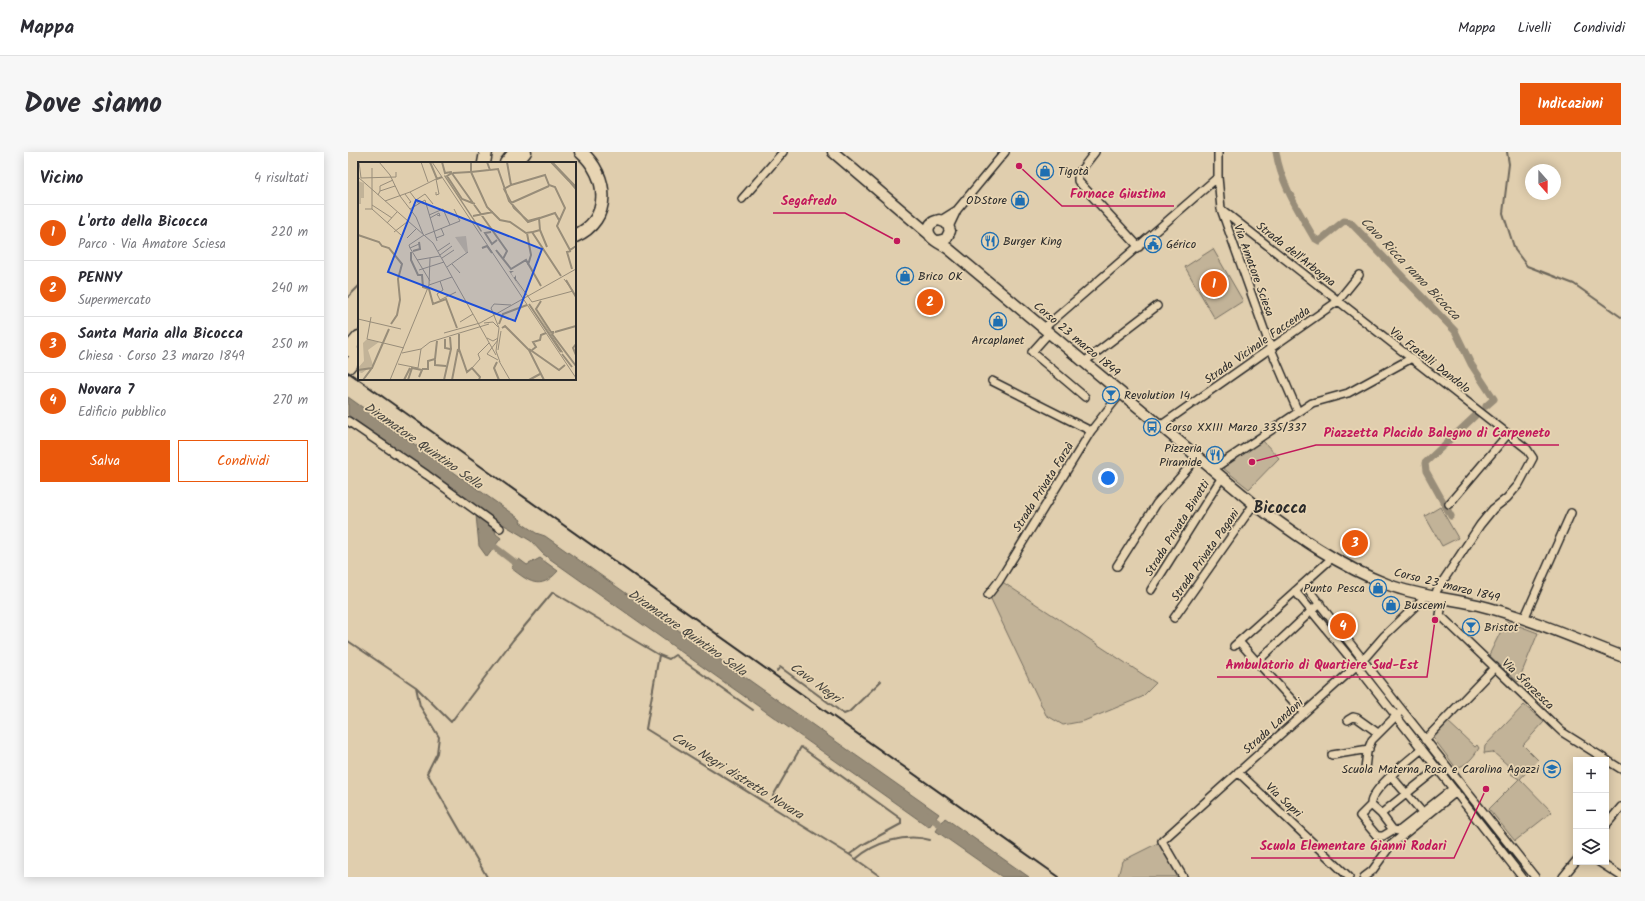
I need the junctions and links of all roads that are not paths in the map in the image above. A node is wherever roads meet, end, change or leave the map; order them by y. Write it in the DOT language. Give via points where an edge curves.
graph roads {
  1 [pos="486,152"];
  2 [pos="515,152"];
  3 [pos="525,152"];
  4 [pos="530,152"];
  5 [pos="581,152"];
  6 [pos="783,152"];
  7 [pos="833,152"];
  8 [pos="1005,152"];
  9 [pos="1095,152"];
  10 [pos="1218,152"];
  11 [pos="484,162"];
  12 [pos="507,162"];
  13 [pos="517,162"];
  14 [pos="525,162"];
  15 [pos="1218,177"];
  16 [pos="742,199"];
  17 [pos="1221,209"];
  18 [pos="957,210"];
  19 [pos="905,212"];
  20 [pos="940,220"];
  21 [pos="950,228"];
  22 [pos="929,234"];
  23 [pos="576,236"];
  24 [pos="938,241"];
  25 [pos="1139,247"];
  26 [pos="963,260"];
  27 [pos="1359,275"];
  28 [pos="1338,301"];
  29 [pos="1157,306"];
  30 [pos="1046,331"];
  31 [pos="358,338"];
  32 [pos="1271,349"];
  33 [pos="348,350"];
  34 [pos="358,355"];
  35 [pos="1410,359"];
  36 [pos="1084,362"];
  37 [pos="348,367"];
  38 [pos="992,381"];
  39 [pos="1121,393"];
  40 [pos="1085,397"];
  41 [pos="1298,412"];
  42 [pos="348,421"];
  43 [pos="1160,426"];
  44 [pos="1091,431"];
  45 [pos="1508,434"];
  46 [pos="1198,457"];
  47 [pos="1534,458"];
  48 [pos="1213,469"];
  49 [pos="1222,477"];
  50 [pos="1254,504"];
  51 [pos="1449,504"];
  52 [pos="1571,512"];
  53 [pos="500,528"];
  54 [pos="1332,558"];
  55 [pos="1117,566"];
  56 [pos="1308,589"];
  57 [pos="1151,590"];
  58 [pos="1295,591"];
  59 [pos="988,595"];
  60 [pos="1435,597"];
  61 [pos="1320,604"];
  62 [pos="1311,611"];
  63 [pos="1174,618"];
  64 [pos="1524,619"];
  65 [pos="1242,645"];
  66 [pos="1234,646"];
  67 [pos="1621,656"];
  68 [pos="1364,660"];
  69 [pos="1257,662"];
  70 [pos="1357,666"];
  71 [pos="1495,667"];
  72 [pos="1402,711"];
  73 [pos="1304,713"];
  74 [pos="1396,716"];
  75 [pos="1348,720"];
  76 [pos="1378,733"];
  77 [pos="1425,740"];
  78 [pos="1369,749"];
  79 [pos="1422,749"];
  80 [pos="1332,755"];
  81 [pos="1438,769"];
  82 [pos="1621,769"];
  83 [pos="1365,770"];
  84 [pos="1238,772"];
  85 [pos="1391,776"];
  86 [pos="1454,791"];
  87 [pos="1407,794"];
  88 [pos="1371,805"];
  89 [pos="1621,807"];
  90 [pos="1422,812"];
  91 [pos="1381,814"];
  92 [pos="1609,821"];
  93 [pos="1393,830"];
  94 [pos="1573,865"];
  95 [pos="1604,865"];
  96 [pos="1621,876"];
  97 [pos="1183,877"];
  98 [pos="1349,877"];
  99 [pos="1364,877"];
  100 [pos="1522,877"];
  101 [pos="1535,877"];
  102 [pos="1563,877"];
  1 -- 11 [label="highway"];
  2 -- 12 [label="highway"];
  3 -- 13 [label="highway"];
  4 -- 14 [label="highway"];
  5 -- 23 [label="highway" via="596,170 602,186 603,199 594,222 585,232"];
  6 -- 16 [label="street"];
  7 -- 19 [label="main road"];
  8 -- 18 [label="street"];
  9 -- 25 [label="street" via="1078,174 1078,181"];
  10 -- 15 [label="street, Via Amatore Sciesa"];
  15 -- 17 [label="street, Via Amatore Sciesa"];
  15 -- 25 [label="street"];
  17 -- 28 [label="street, Strada dell'Arbogna"];
  17 -- 32 [label="street, Via Amatore Sciesa"];
  18 -- 20 [label="street"];
  18 -- 21 [label="street"];
  19 -- 20 [label="main road" via="924,219"];
  19 -- 22 [label="main road"];
  20 -- 21 [label="main road"];
  20 -- 22 [label="main road" via="930,224"];
  21 -- 24 [label="main road" via="950,234 946,239"];
  21 -- 26 [label="main road, Corso 23 marzo 1849" via="953,243"];
  22 -- 24 [label="main road" via="933,240"];
  24 -- 26 [label="main road, Corso 23 marzo 1849"];
  25 -- 30 [label="street"];
  26 -- 30 [label="main road, Corso 23 marzo 1849"];
  27 -- 28 [label="street, Strada Vicinale Faccenda"];
  28 -- 32 [label="street, Strada Vicinale Faccenda"];
  28 -- 35 [label="street, Via Fratelli Dandolo"];
  29 -- 36 [label="street"];
  30 -- 36 [label="main road, Corso 23 marzo 1849"];
  30 -- 40 [label="street" via="1032,352"];
  31 -- 33 [label="highway"];
  32 -- 41 [label="street, Via Amatore Sciesa"];
  32 -- 43 [label="street, Strada Vicinale Faccenda"];
  34 -- 37 [label="highway"];
  35 -- 41 [label="street" via="1348,393 1312,403"];
  35 -- 45 [label="street, Via Fratelli Dandolo"];
  36 -- 39 [label="main road, Corso 23 marzo 1849"];
  38 -- 44 [label="street"];
  39 -- 43 [label="main road, Corso 23 marzo 1849"];
  39 -- 44 [label="street, Strada Privata Farzà"];
  41 -- 48 [label="street"];
  42 -- 53 [label="street" via="427,474"];
  43 -- 46 [label="main road, Corso 23 marzo 1849"];
  44 -- 59 [label="street, Strada Privata Farzà"];
  45 -- 47 [label="street, Via Fratelli Dandolo"];
  45 -- 51 [label="street"];
  46 -- 48 [label="main road, Corso 23 marzo 1849"];
  46 -- 55 [label="street" via="1157,502"];
  47 -- 60 [label="street, Strada Landoni" via="1519,484 1480,525"];
  48 -- 49 [label="main road, Corso 23 marzo 1849"];
  49 -- 50 [label="main road, Corso 23 marzo 1849"];
  49 -- 57 [label="street, Strada Privata Binotti"];
  50 -- 54 [label="main road, Corso 23 marzo 1849"];
  50 -- 63 [label="street, Strada Privata Pagani"];
  52 -- 64 [label="street"];
  54 -- 58 [label="street"];
  54 -- 60 [label="main road, Corso 23 marzo 1849" via="1390,586"];
  56 -- 61 [label="street"];
  58 -- 62 [label="street"];
  58 -- 66 [label="street"];
  60 -- 64 [label="main road, Corso 23 marzo 1849" via="1478,605"];
  60 -- 68 [label="street, Strada Landoni" via="1384,636"];
  60 -- 71 [label="street, Via Sforzesca" via="1440,615"];
  61 -- 62 [label="street"];
  61 -- 68 [label="street"];
  62 -- 69 [label="street"];
  62 -- 70 [label="street"];
  64 -- 67 [label="main road, Corso 23 marzo 1849"];
  65 -- 69 [label="street"];
  68 -- 70 [label="street, Strada Landoni"];
  68 -- 72 [label="street"];
  69 -- 73 [label="street"];
  70 -- 73 [label="street, Strada Landoni"];
  70 -- 74 [label="street"];
  71 -- 77 [label="street"];
  71 -- 82 [label="street, Via Sforzesca" via="1562,732"];
  72 -- 74 [label="street"];
  72 -- 77 [label="street"];
  73 -- 84 [label="street, Strada Landoni"];
  74 -- 76 [label="street"];
  74 -- 79 [label="street"];
  75 -- 76 [label="street" via="1356,718"];
  76 -- 78 [label="street"];
  77 -- 101 [label="street"];
  78 -- 80 [label="street"];
  78 -- 83 [label="street"];
  79 -- 81 [label="street"];
  79 -- 85 [label="street"];
  81 -- 86 [label="street"];
  81 -- 87 [label="street"];
  84 -- 97 [label="street, Strada Landoni" via="1162,841"];
  84 -- 98 [label="street, Via Sapri"];
  85 -- 87 [label="street"];
  85 -- 88 [label="street" via="1372,796"];
  86 -- 90 [label="street"];
  86 -- 99 [label="street" via="1391,845 1372,871"];
  86 -- 100 [label="street"];
  87 -- 90 [label="street"];
  87 -- 91 [label="street"];
  88 -- 91 [label="street"];
  88 -- 93 [label="street" via="1360,816 1362,820 1377,836 1383,836"];
  89 -- 92 [label="street"];
  90 -- 93 [label="street" via="1399,831"];
  91 -- 93 [label="street"];
  94 -- 102 [label="street"];
  95 -- 96 [label="street"];
}
